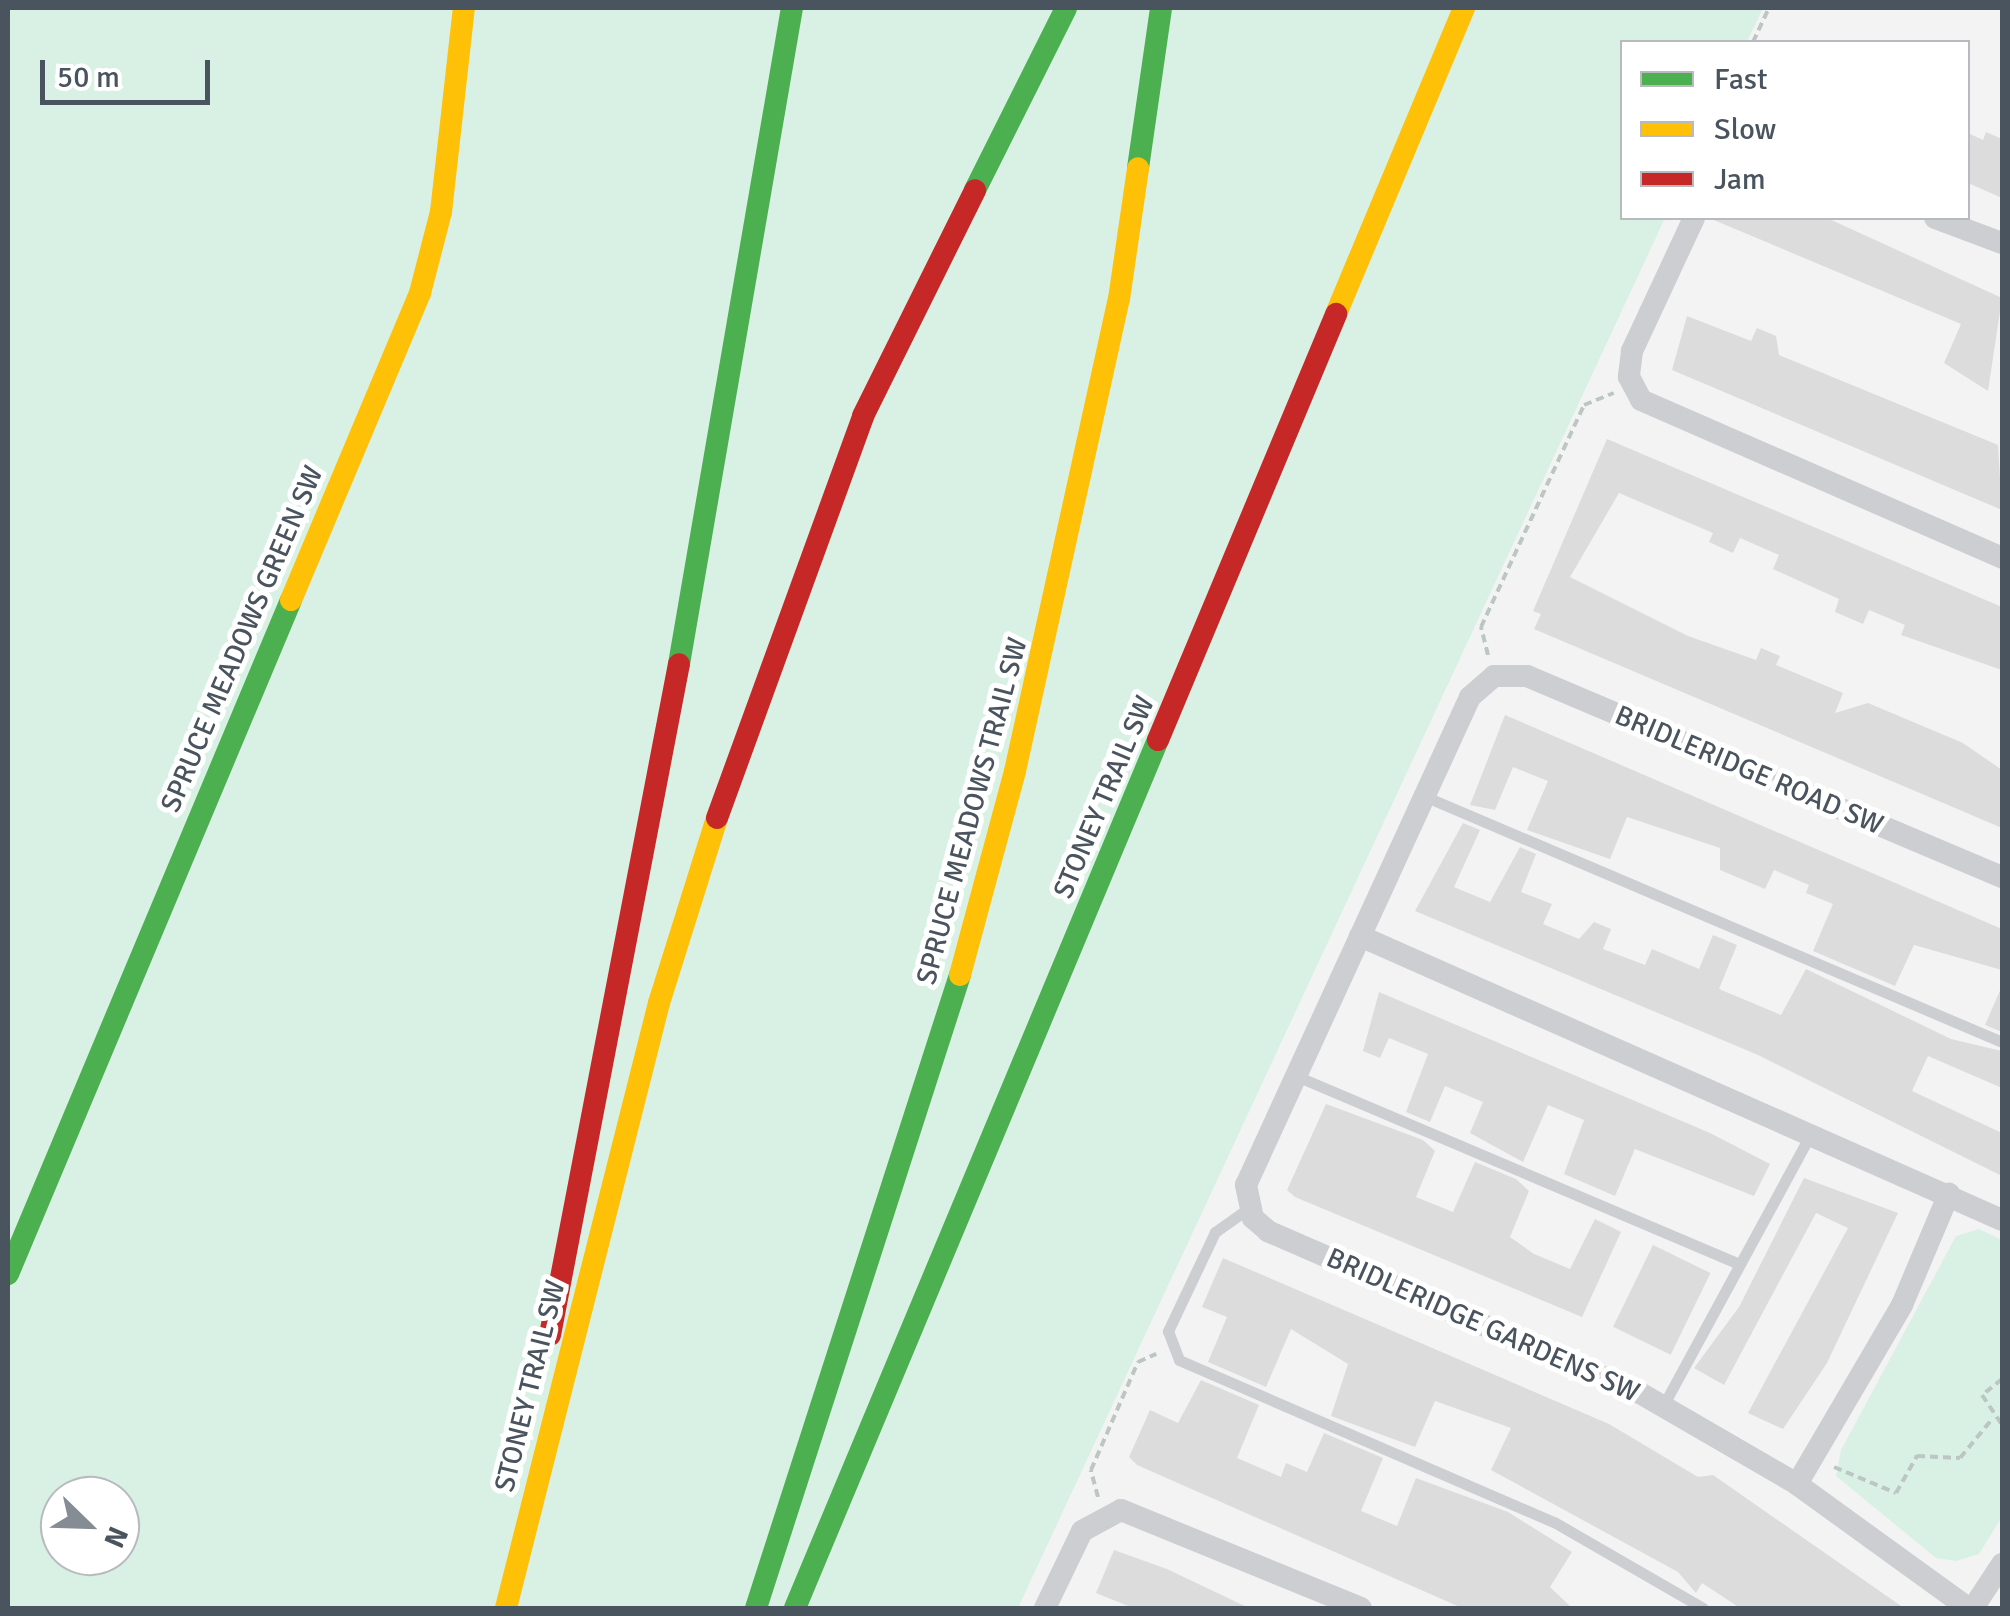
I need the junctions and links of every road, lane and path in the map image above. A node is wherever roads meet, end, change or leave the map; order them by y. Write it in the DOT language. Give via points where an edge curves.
graph roads {
  1 [pos="464,8"];
  2 [pos="792,8"];
  3 [pos="1066,8"];
  4 [pos="1161,8"];
  5 [pos="1464,8"];
  6 [pos="1769,8"];
  7 [pos="1754,40"];
  8 [pos="1693,220"];
  9 [pos="1940,220"];
  10 [pos="2002,243"];
  11 [pos="1632,386"];
  12 [pos="2002,558"];
  13 [pos="1494,676"];
  14 [pos="1424,796"];
  15 [pos="2002,877"];
  16 [pos="1360,936"];
  17 [pos="2002,1042"];
  18 [pos="1294,1075"];
  19 [pos="1813,1130"];
  20 [pos="1949,1194"];
  21 [pos="1249,1208"];
  22 [pos="2002,1220"];
  23 [pos="1740,1264"];
  24 [pos="8,1274"];
  25 [pos="1170,1348"];
  26 [pos="2002,1379"];
  27 [pos="1663,1406"];
  28 [pos="1992,1418"];
  29 [pos="2002,1425"];
  30 [pos="1820,1447"];
  31 [pos="1797,1484"];
  32 [pos="1103,1514"];
  33 [pos="523,1537"];
  34 [pos="2002,1564"];
  35 [pos="506,1608"];
  36 [pos="756,1608"];
  37 [pos="795,1608"];
  38 [pos="1045,1608"];
  39 [pos="1361,1608"];
  40 [pos="1703,1608"];
  41 [pos="1970,1608"];
  1 -- 24 [label="main road, SPRUCE MEADOWS GREEN SW" via="442,212 420,294"];
  2 -- 33 [label="main road" via="671,711 558,1289"];
  3 -- 33 [label="main road, STONEY TRAIL SW" via="879,382 759,684 682,920"];
  4 -- 36 [label="main road, SPRUCE MEADOWS TRAIL SW" via="1118,300 1015,770 934,1070"];
  5 -- 37 [label="main road, STONEY TRAIL SW"];
  6 -- 7 [label="path"];
  8 -- 11 [label="street" via="1632,351"];
  9 -- 10 [label="street"];
  11 -- 12 [label="street" via="1654,410"];
  11 -- 13 [label="path" via="1584,405 1480,627"];
  13 -- 14 [label="street" via="1470,697"];
  13 -- 15 [label="street, BRIDLERIDGE ROAD SW" via="1528,676"];
  14 -- 16 [label="street"];
  14 -- 17 [label="lane"];
  16 -- 18 [label="street"];
  16 -- 19 [label="street"];
  18 -- 21 [label="street" via="1249,1172"];
  18 -- 23 [label="lane"];
  19 -- 20 [label="street"];
  19 -- 23 [label="lane"];
  20 -- 22 [label="street"];
  20 -- 30 [label="street" via="1908,1292"];
  21 -- 25 [label="lane" via="1215,1232 1168,1331"];
  21 -- 27 [label="street, BRIDLERIDGE GARDENS SW" via="1268,1231"];
  23 -- 27 [label="lane"];
  25 -- 32 [label="path" via="1138,1362 1091,1470"];
  25 -- 40 [label="lane" via="1185,1364 1554,1522"];
  26 -- 28 [label="path" via="1982,1394"];
  27 -- 31 [label="street, BRIDLERIDGE GARDENS SW"];
  28 -- 29 [label="path"];
  28 -- 30 [label="path" via="1960,1458 1917,1456 1896,1494 1858,1483"];
  30 -- 31 [label="street"];
  31 -- 41 [label="street, BRIDLERIDGE GARDENS SW"];
  32 -- 38 [label="street" via="1077,1539"];
  32 -- 39 [label="street" via="1137,1513"];
  33 -- 35 [label="main road, STONEY TRAIL SW"];
  34 -- 41 [label="street"];
}
